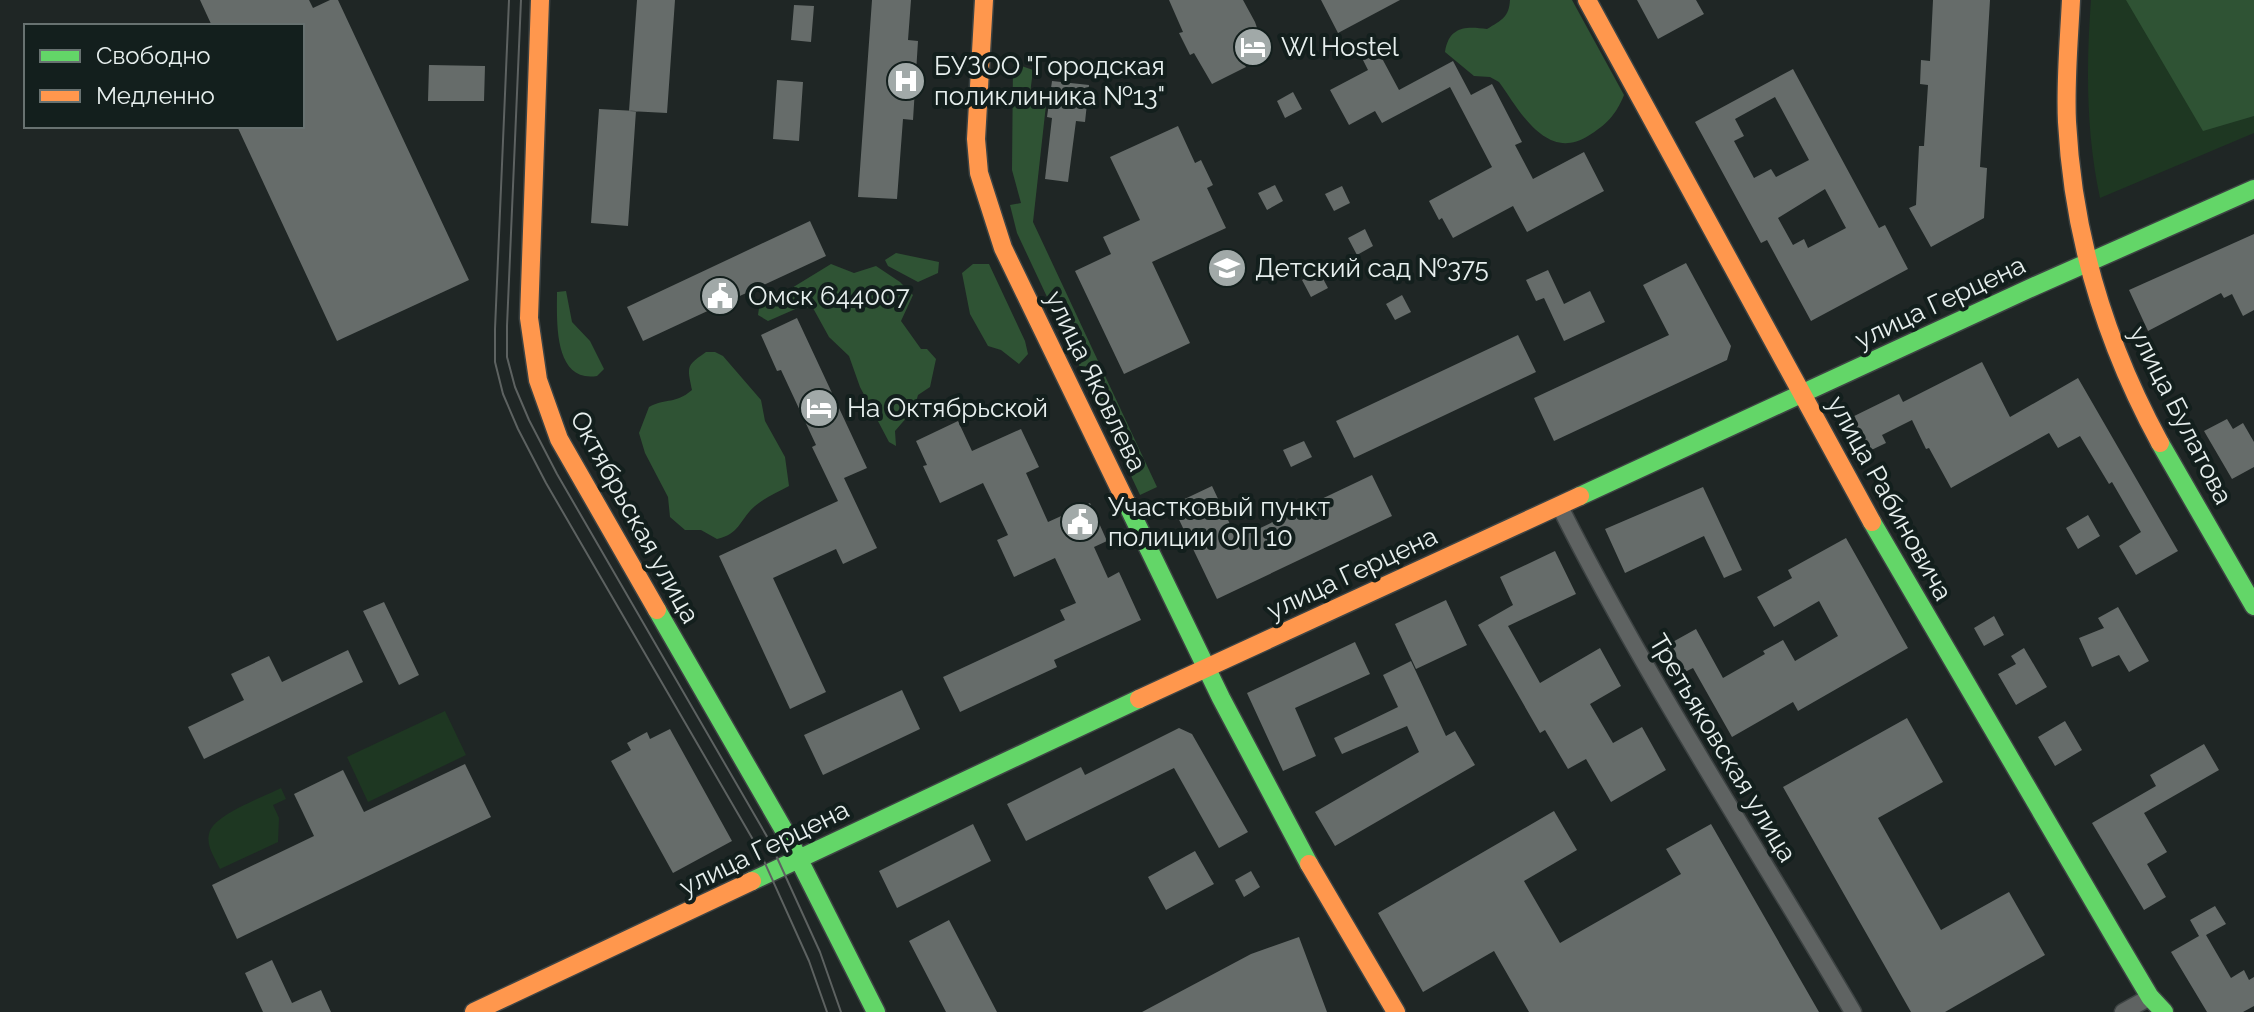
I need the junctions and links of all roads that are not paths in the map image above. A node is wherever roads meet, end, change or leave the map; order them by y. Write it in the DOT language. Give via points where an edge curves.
graph roads {
  1 [pos="540,0"];
  2 [pos="984,0"];
  3 [pos="1587,0"];
  4 [pos="2071,0"];
  5 [pos="2254,189"];
  6 [pos="2089,262"];
  7 [pos="1802,395"];
  8 [pos="1559,505"];
  9 [pos="2254,606"];
  10 [pos="1206,668"];
  11 [pos="800,859"];
  12 [pos="2150,997"];
  13 [pos="474,1012"];
  14 [pos="876,1012"];
  15 [pos="1396,1012"];
  16 [pos="1853,1012"];
  17 [pos="2123,1012"];
  18 [pos="2164,1012"];
  1 -- 11 [label="main road, Октябрьская улица" via="529,318 539,388 559,439"];
  2 -- 10 [label="main road, улица Яковлева" via="976,139 994,226"];
  3 -- 7 [label="main road, улица Рабиновича"];
  4 -- 6 [label="main road, улица Булатова" via="2067,121"];
  5 -- 6 [label="main road, улица Герцена"];
  6 -- 7 [label="main road, улица Герцена"];
  6 -- 9 [label="main road, улица Булатова" via="2102,314 2131,385"];
  7 -- 8 [label="main road, улица Герцена"];
  7 -- 12 [label="main road, улица Рабиновича"];
  8 -- 10 [label="main road, улица Герцена"];
  8 -- 16 [label="street, Третьяковская улица" via="1712,781"];
  10 -- 11 [label="main road, улица Герцена"];
  10 -- 15 [label="main road, улица Яковлева" via="1292,834"];
  11 -- 13 [label="main road, улица Герцена"];
  11 -- 14 [label="main road, Октябрьская улица"];
  12 -- 17 [label="street"];
  12 -- 18 [label="main road, улица Рабиновича"];
}
